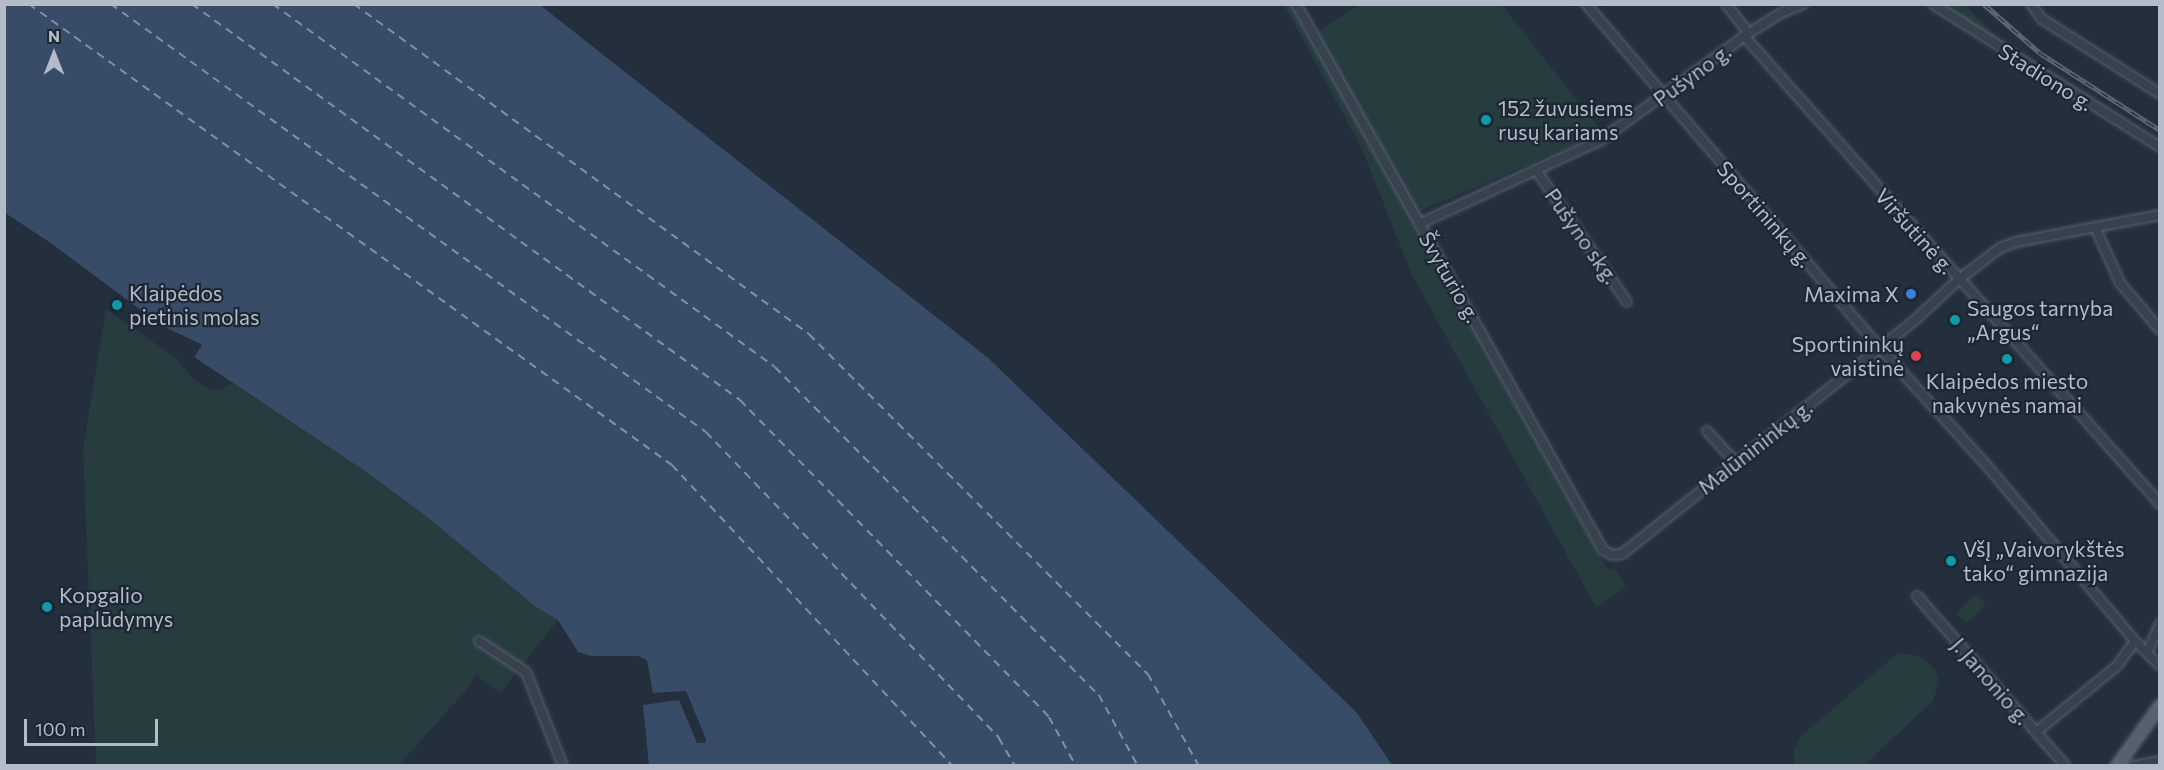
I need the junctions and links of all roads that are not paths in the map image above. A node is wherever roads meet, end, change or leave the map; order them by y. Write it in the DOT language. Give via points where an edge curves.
graph roads {
  1 [pos="1296,4"];
  2 [pos="1586,4"];
  3 [pos="1726,4"];
  4 [pos="1803,4"];
  5 [pos="1933,4"];
  6 [pos="2031,4"];
  7 [pos="1747,35"];
  8 [pos="2160,94"];
  9 [pos="1664,96"];
  10 [pos="2160,147"];
  11 [pos="1536,170"];
  12 [pos="2160,215"];
  13 [pos="1419,224"];
  14 [pos="2095,227"];
  15 [pos="1958,280"];
  16 [pos="1627,302"];
  17 [pos="2160,330"];
  18 [pos="1880,348"];
  19 [pos="1707,431"];
  20 [pos="1735,462"];
  21 [pos="2160,504"];
  22 [pos="1603,550"];
  23 [pos="1917,596"];
  24 [pos="2160,624"];
  25 [pos="2134,640"];
  26 [pos="479,641"];
  27 [pos="2146,653"];
  28 [pos="2160,666"];
  29 [pos="2160,706"];
  30 [pos="2036,732"];
  31 [pos="2160,761"];
  32 [pos="563,765"];
  33 [pos="2066,765"];
  34 [pos="2116,765"];
  35 [pos="2133,765"];
  1 -- 13 [label="street, Švyturio g."];
  2 -- 9 [label="street, Sportininkų g."];
  3 -- 7 [label="street"];
  4 -- 7 [label="street, Pušyno g."];
  5 -- 10 [label="street, Stadiono g."];
  6 -- 8 [label="street" via="2042,19"];
  7 -- 9 [label="street, Pušyno g."];
  7 -- 15 [label="street, Viršutinė g."];
  9 -- 11 [label="street, Pušyno g." via="1601,140"];
  9 -- 18 [label="street, Sportininkų g."];
  11 -- 13 [label="street, Pušyno g."];
  11 -- 16 [label="street, Pušyno skg."];
  12 -- 14 [label="street, Malūnininkų g."];
  13 -- 22 [label="street, Švyturio g."];
  14 -- 15 [label="street, Malūnininkų g." via="2000,248"];
  14 -- 17 [label="street" via="2120,283"];
  15 -- 18 [label="street, Malūnininkų g."];
  15 -- 21 [label="street, Viršutinė g."];
  18 -- 20 [label="street, Malūnininkų g."];
  18 -- 25 [label="street, Sportininkų g." via="1982,460"];
  19 -- 20 [label="street"];
  20 -- 22 [label="street, Malūnininkų g." via="1622,554 1612,555"];
  23 -- 30 [label="street, J. Janonio g."];
  24 -- 27 [label="street"];
  25 -- 27 [label="street, Sportininkų g."];
  25 -- 30 [label="street" via="2117,666"];
  26 -- 32 [label="street" via="526,672"];
  27 -- 28 [label="street, Sportininkų g."];
  29 -- 34 [label="main road"];
  30 -- 33 [label="street, J. Janonio g."];
  31 -- 35 [label="street"];
}
